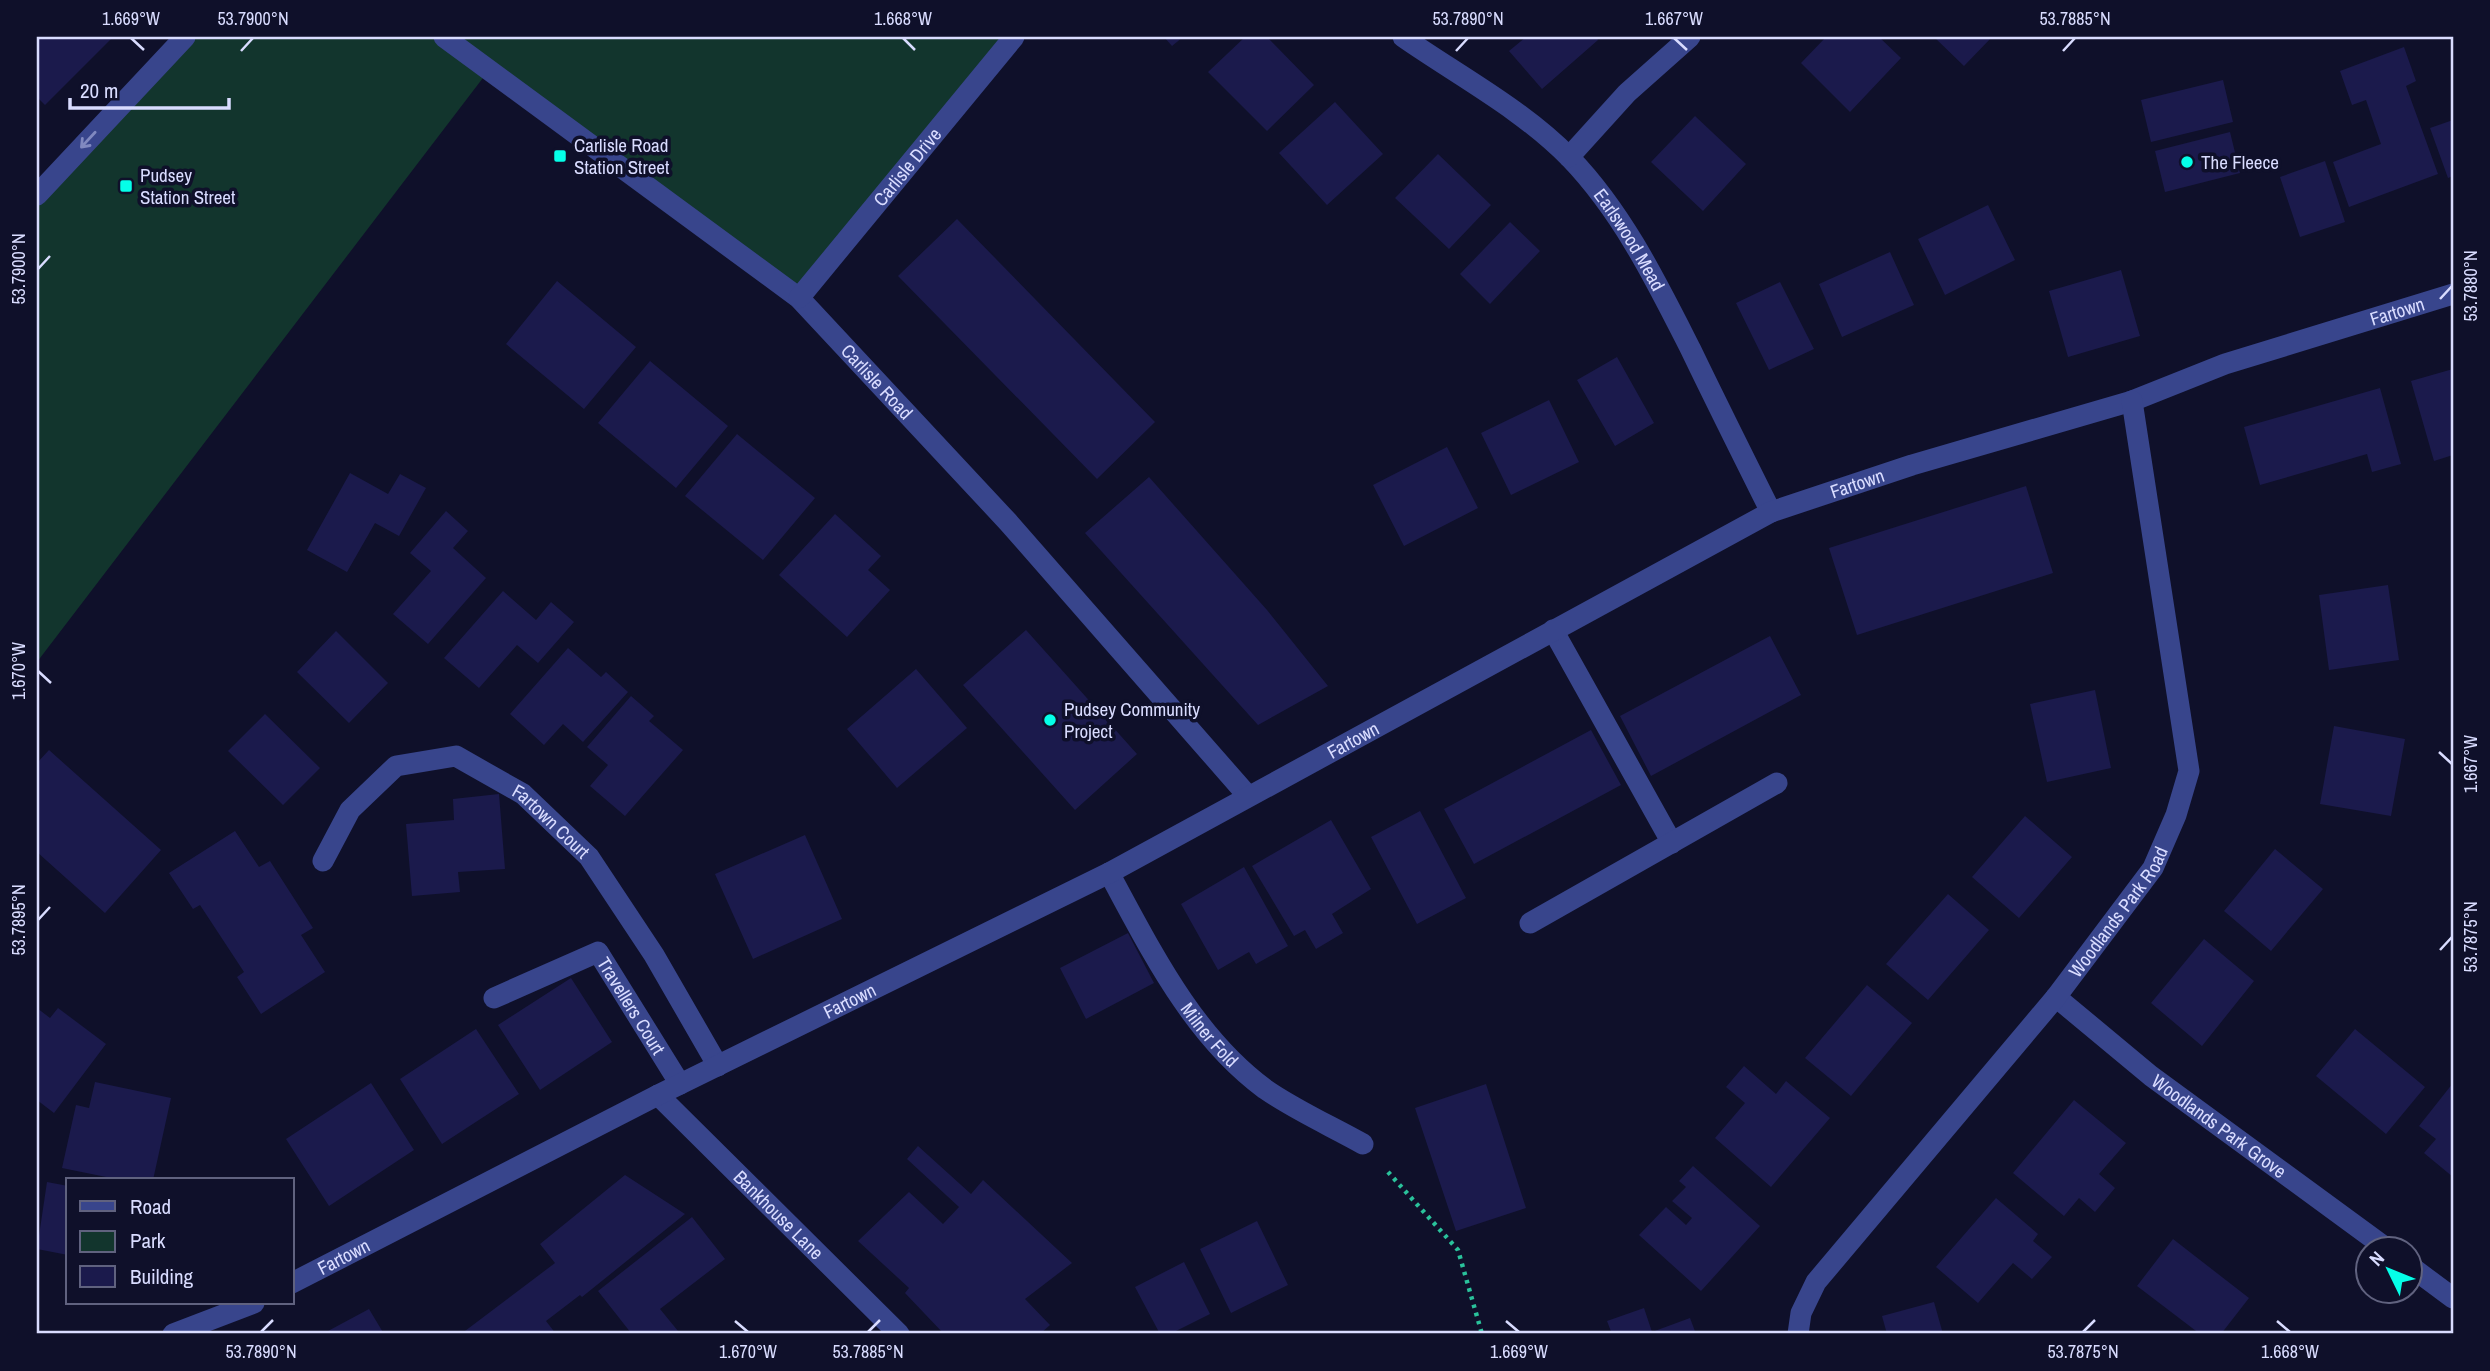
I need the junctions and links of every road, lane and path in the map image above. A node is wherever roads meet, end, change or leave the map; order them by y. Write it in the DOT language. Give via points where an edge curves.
graph roads {
  1 [pos="185,37"];
  2 [pos="1014,37"];
  3 [pos="1404,37"];
  4 [pos="1690,37"];
  5 [pos="450,42"];
  6 [pos="1569,158"];
  7 [pos="37,195"];
  8 [pos="2453,294"];
  9 [pos="799,298"];
  10 [pos="2133,401"];
  11 [pos="1771,512"];
  12 [pos="1553,630"];
  13 [pos="1777,783"];
  14 [pos="1248,796"];
  15 [pos="1672,843"];
  16 [pos="323,861"];
  17 [pos="1109,873"];
  18 [pos="1531,923"];
  19 [pos="2056,997"];
  20 [pos="494,998"];
  21 [pos="718,1066"];
  22 [pos="680,1084"];
  23 [pos="658,1095"];
  24 [pos="1363,1144"];
  25 [pos="2367,1234"];
  26 [pos="2424,1276"];
  27 [pos="294,1282"];
  28 [pos="2453,1298"];
  29 [pos="251,1304"];
  30 [pos="173,1334"];
  31 [pos="899,1334"];
  32 [pos="1482,1334"];
  33 [pos="1798,1334"];
  1 -- 7 [label="street, one-way"];
  2 -- 9 [label="street, Carlisle Drive"];
  3 -- 6 [label="street, Earlswood Mead" via="1522,117"];
  4 -- 6 [label="street" via="1627,93"];
  5 -- 9 [label="street, Carlisle Road"];
  6 -- 11 [label="street, Earlswood Mead" via="1632,239"];
  8 -- 10 [label="street, Fartown" via="2225,364"];
  9 -- 14 [label="street, Carlisle Road" via="1008,522"];
  10 -- 11 [label="street, Fartown" via="1912,465"];
  10 -- 19 [label="street, Woodlands Park Road" via="2189,771 2153,867"];
  11 -- 12 [label="street, Fartown"];
  12 -- 14 [label="street, Fartown"];
  12 -- 15 [label="street"];
  13 -- 15 [label="street"];
  14 -- 17 [label="street, Fartown"];
  15 -- 18 [label="street"];
  16 -- 21 [label="street, Fartown Court" via="350,810 396,766 456,756 523,794 589,857 654,955"];
  17 -- 21 [label="street, Fartown"];
  17 -- 24 [label="street, Milner Fold" via="1166,977 1206,1032 1265,1088"];
  19 -- 25 [label="street, Woodlands Park Grove" via="2151,1076"];
  19 -- 33 [label="street, Woodlands Park Road" via="1816,1282 1801,1313"];
  20 -- 22 [label="street, Travellers Court" via="598,952"];
  21 -- 22 [label="street, Fartown"];
  22 -- 23 [label="street, Fartown"];
  23 -- 27 [label="street, Fartown"];
  23 -- 31 [label="street, Bankhouse Lane"];
  24 -- 32 [label="path" via="1458,1250"];
  26 -- 28 [label="street"];
  29 -- 30 [label="street"];
}
